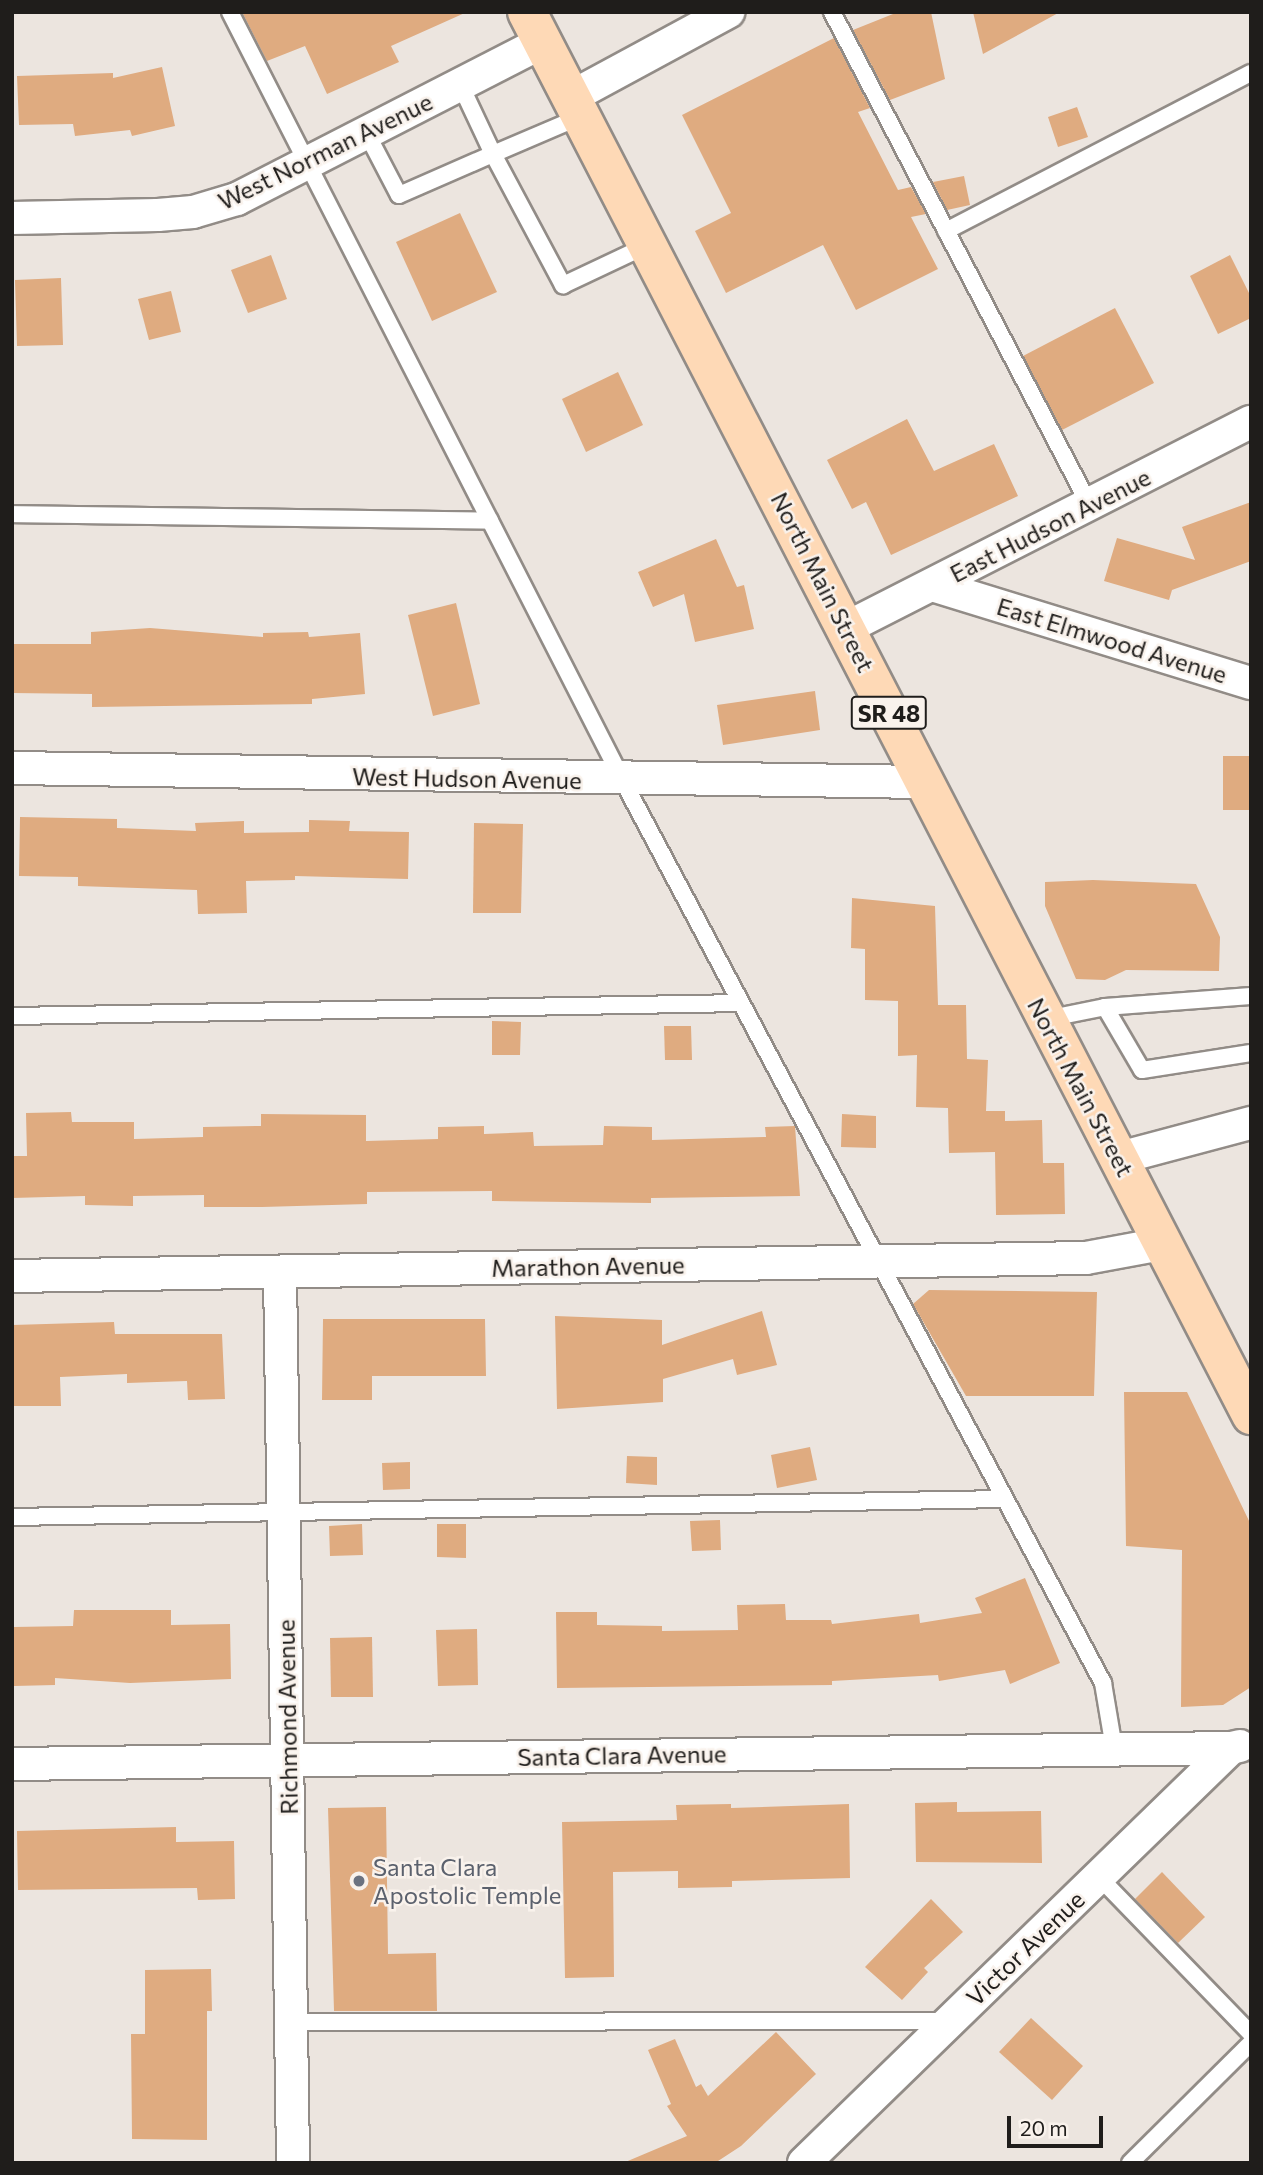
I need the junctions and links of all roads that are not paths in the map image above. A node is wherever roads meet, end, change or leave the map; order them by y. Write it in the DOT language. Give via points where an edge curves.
graph roads {
  1 [pos="230,12"];
  2 [pos="728,12"];
  3 [pos="832,12"];
  4 [pos="535,27"];
  5 [pos="1251,73"];
  6 [pos="460,84"];
  7 [pos="576,107"];
  8 [pos="366,132"];
  9 [pos="493,154"];
  10 [pos="309,162"];
  11 [pos="12,218"];
  12 [pos="946,231"];
  13 [pos="648,245"];
  14 [pos="1251,422"];
  15 [pos="1089,505"];
  16 [pos="12,514"];
  17 [pos="490,520"];
  18 [pos="932,585"];
  19 [pos="848,627"];
  20 [pos="1251,683"];
  21 [pos="12,768"];
  22 [pos="623,781"];
  23 [pos="923,782"];
  24 [pos="1251,996"];
  25 [pos="740,1003"];
  26 [pos="1105,1007"];
  27 [pos="12,1016"];
  28 [pos="1046,1019"];
  29 [pos="1251,1053"];
  30 [pos="1251,1123"];
  31 [pos="1119,1158"];
  32 [pos="1162,1244"];
  33 [pos="877,1261"];
  34 [pos="280,1272"];
  35 [pos="12,1276"];
  36 [pos="1251,1415"];
  37 [pos="1004,1499"];
  38 [pos="284,1512"];
  39 [pos="12,1517"];
  40 [pos="1241,1745"];
  41 [pos="1114,1748"];
  42 [pos="288,1760"];
  43 [pos="12,1764"];
  44 [pos="1099,1877"];
  45 [pos="951,2021"];
  46 [pos="292,2022"];
  47 [pos="1251,2034"];
  48 [pos="1251,2043"];
  49 [pos="293,2163"];
  50 [pos="804,2163"];
  51 [pos="1130,2163"];
  1 -- 10 [label="lane"];
  2 -- 7 [label="street"];
  3 -- 12 [label="lane"];
  4 -- 6 [label="street, West Norman Avenue"];
  4 -- 7 [label="main road, North Main Street / SR 48"];
  5 -- 12 [label="lane"];
  6 -- 8 [label="street, West Norman Avenue"];
  6 -- 9 [label="lane"];
  7 -- 9 [label="lane"];
  7 -- 13 [label="main road, North Main Street / SR 48"];
  8 -- 9 [label="lane" via="399,195"];
  8 -- 10 [label="street, West Norman Avenue"];
  9 -- 13 [label="lane" via="563,285"];
  10 -- 11 [label="street, West Norman Avenue" via="237,199 193,212"];
  10 -- 17 [label="lane"];
  12 -- 15 [label="lane"];
  13 -- 19 [label="main road, North Main Street / SR 48"];
  14 -- 15 [label="street, East Hudson Avenue"];
  15 -- 18 [label="street, East Hudson Avenue"];
  16 -- 17 [label="lane"];
  17 -- 22 [label="lane"];
  18 -- 19 [label="street, East Hudson Avenue"];
  18 -- 20 [label="street, East Elmwood Avenue"];
  19 -- 23 [label="main road, North Main Street / SR 48"];
  21 -- 22 [label="street, West Hudson Avenue"];
  22 -- 23 [label="street, West Hudson Avenue"];
  22 -- 25 [label="lane"];
  23 -- 28 [label="main road, North Main Street / SR 48"];
  24 -- 26 [label="lane"];
  25 -- 27 [label="lane"];
  25 -- 33 [label="lane"];
  26 -- 28 [label="lane"];
  26 -- 29 [label="lane" via="1142,1070"];
  28 -- 31 [label="main road, North Main Street / SR 48"];
  30 -- 31 [label="street"];
  31 -- 32 [label="main road, North Main Street / SR 48"];
  32 -- 33 [label="street, Marathon Avenue" via="1086,1258"];
  32 -- 36 [label="main road, North Main Street / SR 48"];
  33 -- 34 [label="street, Marathon Avenue"];
  33 -- 37 [label="lane"];
  34 -- 35 [label="street, Marathon Avenue"];
  34 -- 38 [label="street, Richmond Avenue"];
  37 -- 38 [label="lane"];
  37 -- 41 [label="lane" via="1103,1683"];
  38 -- 39 [label="lane"];
  38 -- 42 [label="street, Richmond Avenue"];
  40 -- 41 [label="street, Santa Clara Avenue"];
  40 -- 44 [label="street, Victor Avenue"];
  41 -- 42 [label="street, Santa Clara Avenue"];
  42 -- 43 [label="street, Santa Clara Avenue"];
  42 -- 46 [label="street, Richmond Avenue"];
  44 -- 45 [label="street, Victor Avenue"];
  44 -- 47 [label="lane"];
  45 -- 46 [label="lane"];
  45 -- 50 [label="street, Victor Avenue"];
  46 -- 49 [label="street, Richmond Avenue"];
  48 -- 51 [label="lane"];
}
